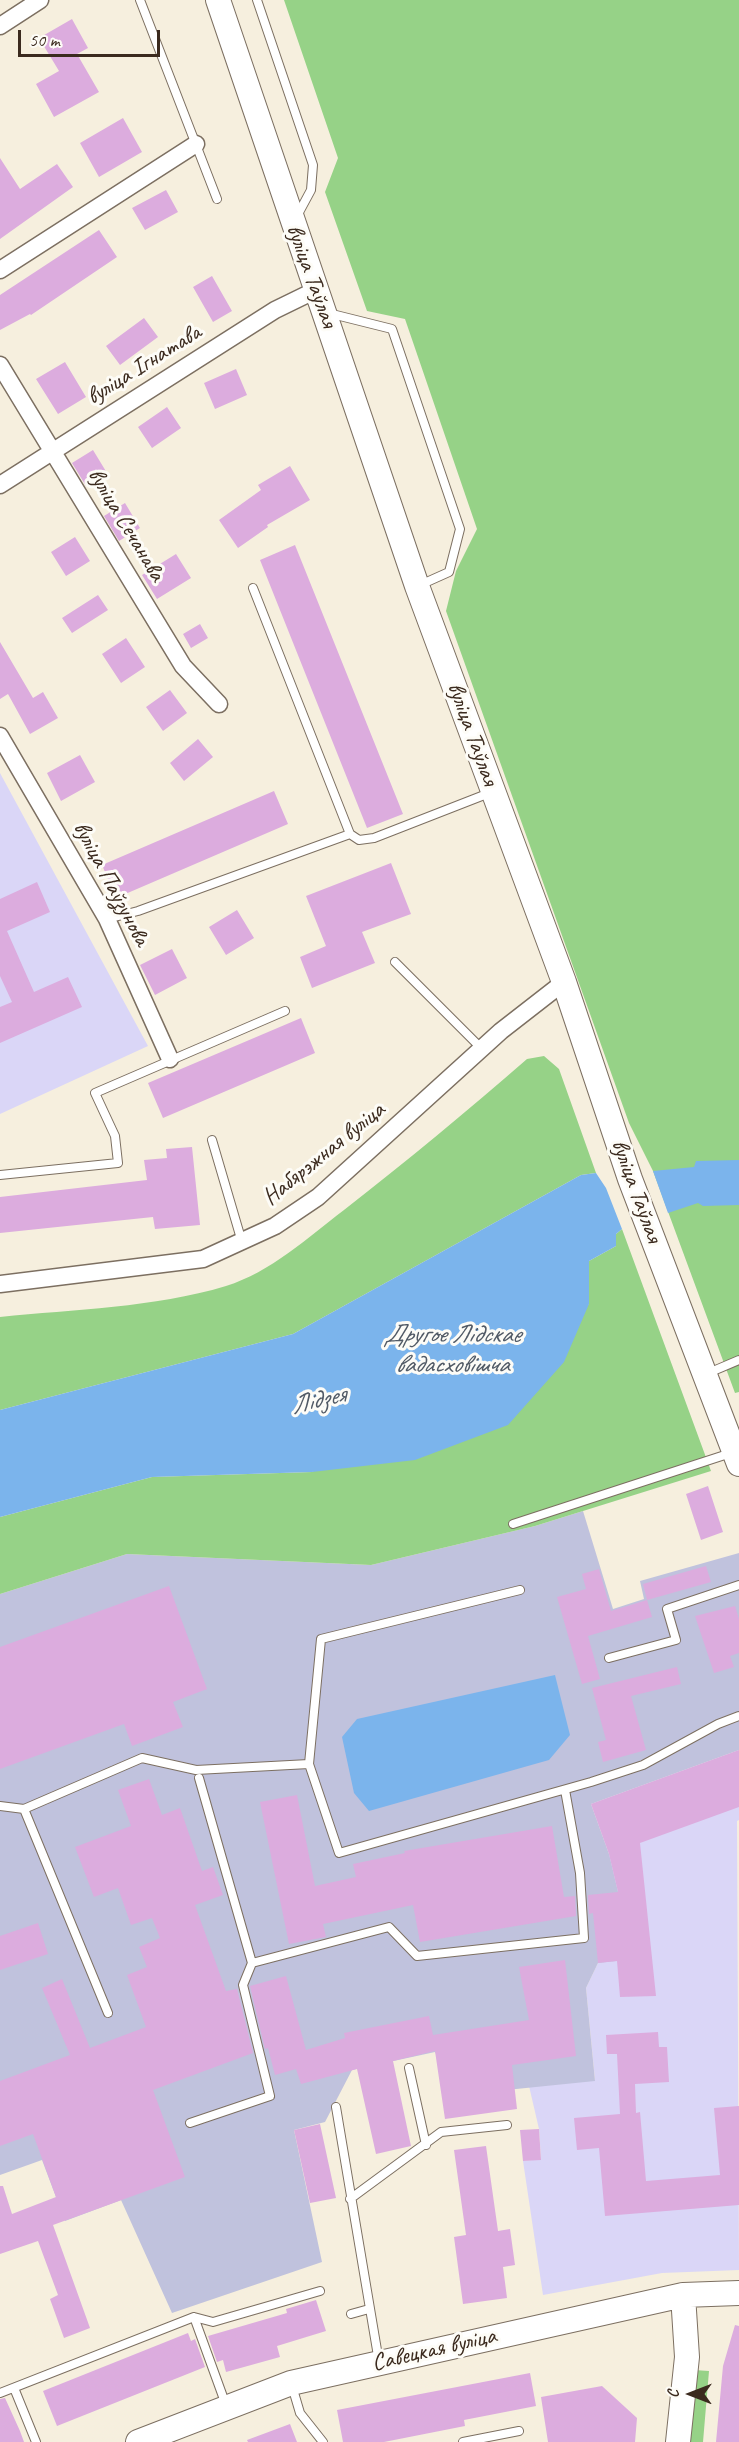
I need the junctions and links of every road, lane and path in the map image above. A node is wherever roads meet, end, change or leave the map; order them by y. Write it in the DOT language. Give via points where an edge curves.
graph roads {
  1 [pos="40,0"];
  2 [pos="140,0"];
  3 [pos="218,0"];
  4 [pos="257,0"];
  5 [pos="0,26"];
  6 [pos="196,144"];
  7 [pos="217,199"];
  8 [pos="292,225"];
  9 [pos="0,270"];
  10 [pos="320,301"];
  11 [pos="0,365"];
  12 [pos="52,452"];
  13 [pos="0,485"];
  14 [pos="417,586"];
  15 [pos="253,588"];
  16 [pos="219,704"];
  17 [pos="0,736"];
  18 [pos="493,791"];
  19 [pos="350,834"];
  20 [pos="107,919"];
  21 [pos="395,962"];
  22 [pos="564,982"];
  23 [pos="285,1011"];
  24 [pos="481,1048"];
  25 [pos="170,1059"];
  26 [pos="212,1140"];
  27 [pos="0,1175"];
  28 [pos="242,1243"];
  29 [pos="0,1284"];
  30 [pos="739,1360"];
  31 [pos="706,1374"];
  32 [pos="737,1458"];
  33 [pos="513,1524"];
  34 [pos="739,1585"];
  35 [pos="520,1590"];
  36 [pos="609,1658"];
  37 [pos="739,1716"];
  38 [pos="309,1764"];
  39 [pos="199,1778"];
  40 [pos="565,1790"];
  41 [pos="0,1806"];
  42 [pos="24,1809"];
  43 [pos="252,1963"];
  44 [pos="108,2013"];
  45 [pos="409,2068"];
  46 [pos="336,2107"];
  47 [pos="190,2123"];
  48 [pos="507,2126"];
  49 [pos="426,2145"];
  50 [pos="351,2199"];
  51 [pos="320,2291"];
  52 [pos="739,2293"];
  53 [pos="683,2295"];
  54 [pos="369,2309"];
  55 [pos="351,2314"];
  56 [pos="194,2317"];
  57 [pos="379,2362"];
  58 [pos="291,2383"];
  59 [pos="14,2388"];
  60 [pos="0,2394"];
  61 [pos="227,2408"];
  62 [pos="519,2431"];
  63 [pos="36,2442"];
  64 [pos="138,2442"];
  65 [pos="323,2442"];
  66 [pos="463,2442"];
  67 [pos="678,2442"];
  1 -- 5 [label="street"];
  2 -- 6 [label="lane"];
  3 -- 8 [label="main road, вуліца Таўлая"];
  4 -- 8 [label="lane" via="313,165 311,190"];
  6 -- 7 [label="lane"];
  6 -- 9 [label="street"];
  8 -- 10 [label="main road, вуліца Таўлая"];
  10 -- 12 [label="street, вуліца Ігнатава" via="275,310"];
  10 -- 14 [label="main road, вуліца Таўлая"];
  10 -- 14 [label="lane" via="392,329 460,529 449,572"];
  11 -- 12 [label="street, вуліца Сечанава"];
  12 -- 13 [label="street, вуліца Ігнатава"];
  12 -- 16 [label="street, вуліца Сечанава" via="183,666"];
  14 -- 18 [label="main road, вуліца Таўлая"];
  15 -- 19 [label="lane"];
  17 -- 20 [label="street, вуліца Паўзунова"];
  18 -- 19 [label="lane" via="374,838 359,840"];
  18 -- 22 [label="main road, вуліца Таўлая"];
  19 -- 20 [label="lane"];
  20 -- 25 [label="street, вуліца Паўзунова"];
  21 -- 24 [label="lane"];
  22 -- 24 [label="street, Набярэжная вуліца"];
  22 -- 31 [label="main road, вуліца Таўлая" via="630,1179"];
  23 -- 25 [label="lane"];
  24 -- 28 [label="street, Набярэжная вуліца" via="318,1197"];
  25 -- 27 [label="lane" via="95,1093 115,1136 118,1162"];
  26 -- 28 [label="lane"];
  28 -- 29 [label="street, Набярэжная вуліца" via="203,1260"];
  30 -- 31 [label="lane"];
  31 -- 32 [label="main road, вуліца Таўлая"];
  32 -- 33 [label="lane"];
  34 -- 36 [label="lane" via="667,1609 676,1640"];
  35 -- 38 [label="lane" via="321,1639"];
  37 -- 40 [label="lane" via="643,1764"];
  38 -- 40 [label="lane" via="339,1853"];
  38 -- 42 [label="lane" via="196,1770 142,1758"];
  39 -- 43 [label="lane"];
  40 -- 43 [label="lane" via="580,1873 584,1938 417,1956 389,1927"];
  41 -- 42 [label="lane"];
  42 -- 44 [label="lane"];
  43 -- 47 [label="lane" via="243,1985 270,2096"];
  45 -- 49 [label="lane"];
  46 -- 50 [label="lane"];
  48 -- 49 [label="lane" via="441,2132"];
  49 -- 50 [label="lane"];
  50 -- 54 [label="lane"];
  51 -- 56 [label="lane" via="213,2322"];
  52 -- 53 [label="main road, Савецкая вуліца"];
  53 -- 57 [label="main road, Савецкая вуліца"];
  53 -- 67 [label="main road" via="687,2357"];
  54 -- 55 [label="lane"];
  54 -- 57 [label="lane"];
  56 -- 59 [label="lane"];
  56 -- 61 [label="lane"];
  57 -- 58 [label="main road, Савецкая вуліца"];
  58 -- 61 [label="main road, Савецкая вуліца"];
  58 -- 65 [label="lane" via="300,2413"];
  59 -- 60 [label="lane"];
  59 -- 63 [label="lane"];
  61 -- 64 [label="main road, Савецкая вуліца"];
  62 -- 66 [label="lane"];
}
